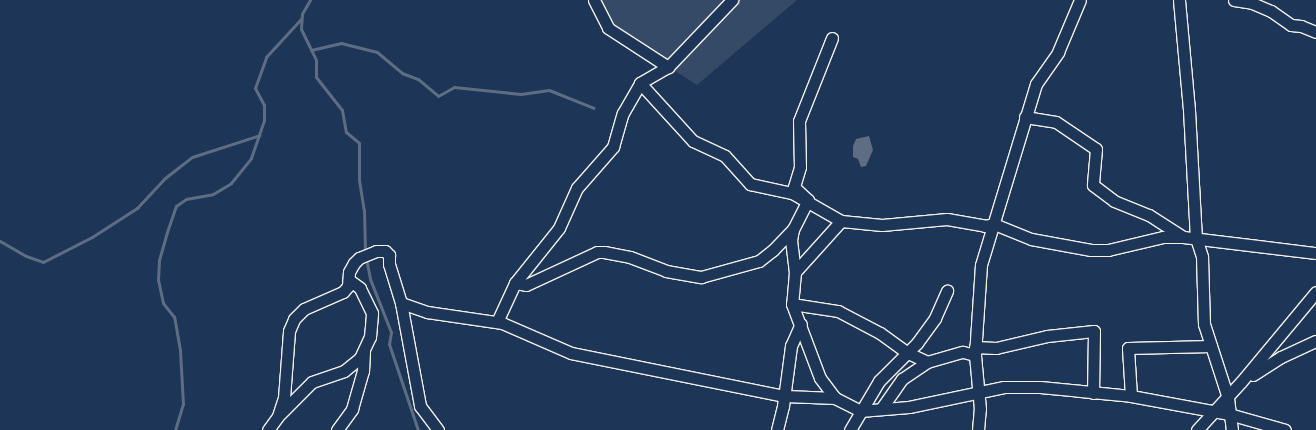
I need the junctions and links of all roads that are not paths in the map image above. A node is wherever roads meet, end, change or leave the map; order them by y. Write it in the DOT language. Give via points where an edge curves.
graph roads {
  1 [pos="594,0"];
  2 [pos="732,0"];
  3 [pos="1080,0"];
  4 [pos="1179,0"];
  5 [pos="1234,0"];
  6 [pos="1316,32"];
  7 [pos="832,38"];
  8 [pos="668,67"];
  9 [pos="640,83"];
  10 [pos="1026,117"];
  11 [pos="808,200"];
  12 [pos="840,220"];
  13 [pos="994,224"];
  14 [pos="793,229"];
  15 [pos="1183,237"];
  16 [pos="1196,238"];
  17 [pos="1311,253"];
  18 [pos="1316,259"];
  19 [pos="795,272"];
  20 [pos="349,280"];
  21 [pos="515,283"];
  22 [pos="947,290"];
  23 [pos="1316,292"];
  24 [pos="401,303"];
  25 [pos="792,304"];
  26 [pos="497,322"];
  27 [pos="801,324"];
  28 [pos="1315,343"];
  29 [pos="1211,346"];
  30 [pos="364,349"];
  31 [pos="975,351"];
  32 [pos="906,352"];
  33 [pos="927,362"];
  34 [pos="1241,382"];
  35 [pos="977,392"];
  36 [pos="1093,393"];
  37 [pos="785,396"];
  38 [pos="1131,396"];
  39 [pos="835,398"];
  40 [pos="1228,398"];
  41 [pos="881,409"];
  42 [pos="860,411"];
  43 [pos="1212,413"];
  44 [pos="1229,414"];
  45 [pos="278,416"];
  46 [pos="268,430"];
  47 [pos="337,430"];
  48 [pos="438,430"];
  49 [pos="776,430"];
  50 [pos="850,430"];
  51 [pos="978,430"];
  52 [pos="1197,430"];
  53 [pos="1232,430"];
  54 [pos="1285,430"];
  1 -- 8 [label="street" via="608,28"];
  2 -- 8 [label="street"];
  3 -- 10 [label="street" via="1058,52 1036,84"];
  4 -- 16 [label="street" via="1189,110"];
  5 -- 6 [label="street" via="1252,3 1271,11 1291,26 1301,26"];
  7 -- 11 [label="street" via="799,121 800,167 794,186"];
  8 -- 9 [label="street"];
  9 -- 11 [label="street" via="693,141 725,156 750,184 792,193"];
  9 -- 21 [label="street" via="623,113 613,147 577,188 559,228"];
  10 -- 13 [label="street"];
  10 -- 15 [label="street" via="1056,122 1096,149 1093,185 1114,201 1149,215"];
  11 -- 12 [label="street"];
  11 -- 14 [label="street"];
  12 -- 13 [label="street" via="882,225 947,218 985,226"];
  12 -- 19 [label="street"];
  13 -- 15 [label="street" via="1031,239 1091,250 1114,249 1163,237"];
  13 -- 31 [label="street" via="981,265"];
  14 -- 19 [label="street" via="791,240"];
  14 -- 21 [label="street" via="774,250 759,261 701,277 666,271 630,257 597,252 526,285"];
  15 -- 16 [label="street"];
  16 -- 17 [label="street"];
  16 -- 29 [label="street" via="1202,257 1204,324"];
  17 -- 18 [label="street"];
  19 -- 25 [label="street"];
  20 -- 24 [label="street" via="349,272 359,258 376,251 385,251 389,255"];
  20 -- 30 [label="street" via="360,288 372,313 370,337"];
  20 -- 45 [label="street" via="343,292 304,309 294,319 289,331 284,398"];
  21 -- 26 [label="street"];
  22 -- 32 [label="street" via="935,318 917,343"];
  23 -- 34 [label="street"];
  24 -- 26 [label="street" via="450,317"];
  24 -- 48 [label="street" via="420,406"];
  25 -- 27 [label="street"];
  25 -- 32 [label="street" via="838,311 880,333"];
  26 -- 37 [label="street" via="571,353"];
  27 -- 37 [label="street" via="791,346"];
  27 -- 39 [label="street" via="820,378"];
  28 -- 34 [label="street" via="1281,357"];
  29 -- 38 [label="street" via="1128,348"];
  29 -- 40 [label="street"];
  30 -- 45 [label="street" via="360,358 344,371 312,382"];
  30 -- 47 [label="street" via="363,370 352,409"];
  31 -- 33 [label="street"];
  31 -- 35 [label="street"];
  31 -- 36 [label="street" via="1047,336 1094,331"];
  32 -- 33 [label="street"];
  32 -- 42 [label="street" via="879,380"];
  33 -- 41 [label="street" via="902,379"];
  34 -- 40 [label="street"];
  35 -- 36 [label="street" via="1004,386"];
  35 -- 41 [label="street" via="909,407"];
  35 -- 51 [label="street" via="980,409"];
  36 -- 38 [label="street"];
  37 -- 39 [label="street"];
  37 -- 49 [label="street"];
  38 -- 43 [label="street"];
  39 -- 42 [label="street"];
  40 -- 43 [label="street"];
  40 -- 44 [label="street"];
  41 -- 42 [label="street"];
  42 -- 50 [label="street"];
  43 -- 44 [label="street"];
  43 -- 52 [label="street"];
  44 -- 53 [label="street"];
  44 -- 54 [label="street"];
  45 -- 46 [label="street"];
}
